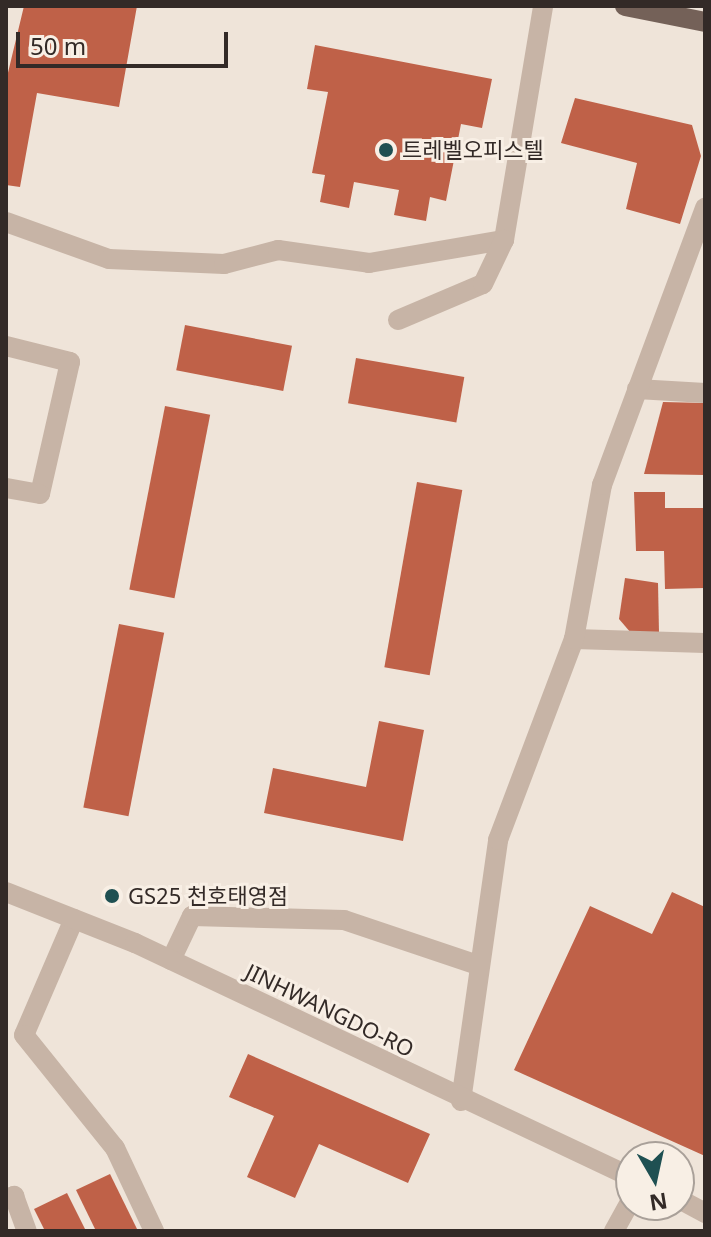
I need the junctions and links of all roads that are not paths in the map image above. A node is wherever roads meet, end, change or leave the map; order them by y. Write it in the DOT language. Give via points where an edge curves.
graph roads {
  1 [pos="543,6"];
  2 [pos="625,6"];
  3 [pos="672,11"];
  4 [pos="705,22"];
  5 [pos="705,208"];
  6 [pos="6,222"];
  7 [pos="504,240"];
  8 [pos="398,320"];
  9 [pos="6,346"];
  10 [pos="637,389"];
  11 [pos="705,393"];
  12 [pos="6,488"];
  13 [pos="574,639"];
  14 [pos="705,643"];
  15 [pos="6,892"];
  16 [pos="74,919"];
  17 [pos="171,960"];
  18 [pos="475,964"];
  19 [pos="461,1101"];
  20 [pos="615,1170"];
  21 [pos="10,1198"];
  22 [pos="27,1231"];
  23 [pos="154,1231"];
  1 -- 7 [label="street"];
  2 -- 3 [label="main road"];
  3 -- 4 [label="main road"];
  5 -- 10 [label="street"];
  6 -- 7 [label="street" via="109,259 224,264 278,250 369,263"];
  7 -- 8 [label="street" via="483,284"];
  9 -- 12 [label="street" via="70,362 40,494"];
  10 -- 11 [label="street"];
  10 -- 13 [label="street" via="602,485"];
  13 -- 14 [label="street"];
  13 -- 18 [label="street" via="498,840"];
  15 -- 16 [label="street, JINHWANGDO-RO"];
  16 -- 17 [label="street, JINHWANGDO-RO"];
  16 -- 23 [label="street" via="24,1035 115,1148"];
  17 -- 18 [label="street" via="192,916 344,920"];
  17 -- 19 [label="street, JINHWANGDO-RO"];
  18 -- 19 [label="street"];
  19 -- 20 [label="street, JINHWANGDO-RO"];
  21 -- 22 [label="street"];
}
